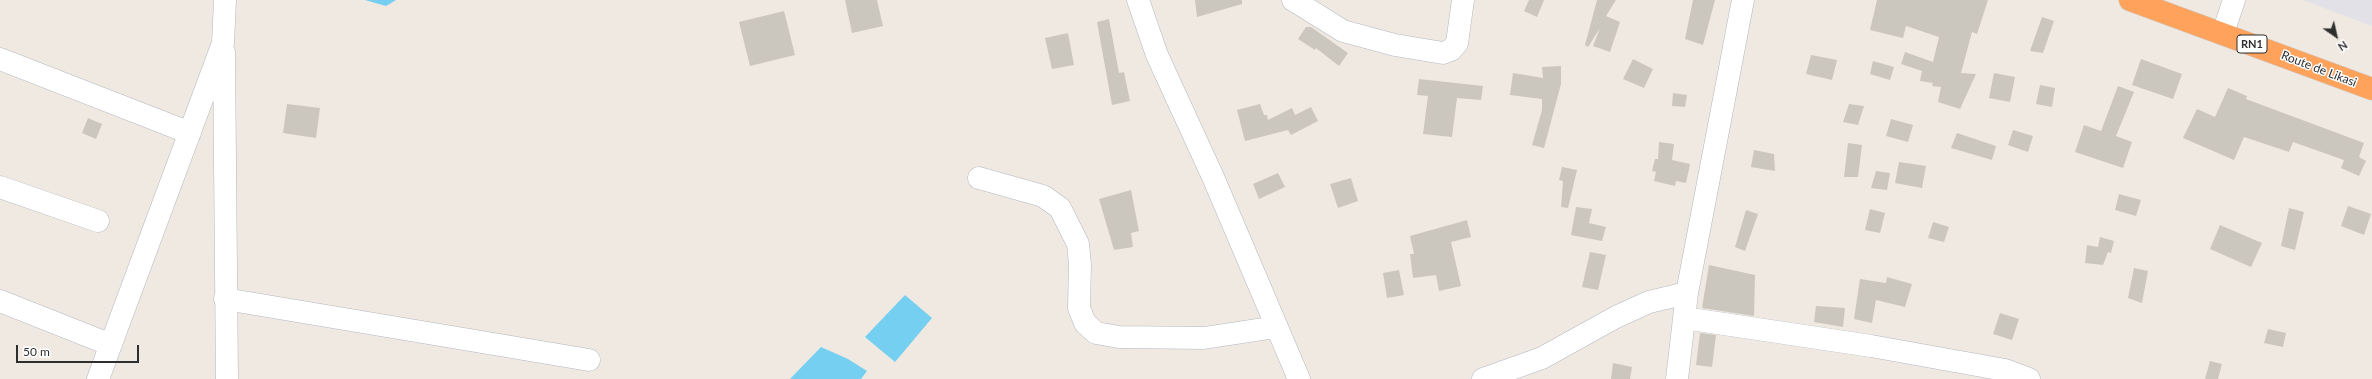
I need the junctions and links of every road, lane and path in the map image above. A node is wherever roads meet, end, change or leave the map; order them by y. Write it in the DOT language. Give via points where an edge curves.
graph roads {
  1 [pos="225,0"];
  2 [pos="1138,0"];
  3 [pos="1293,0"];
  4 [pos="1463,0"];
  5 [pos="1743,0"];
  6 [pos="2130,0"];
  7 [pos="2234,0"];
  8 [pos="2223,33"];
  9 [pos="223,43"];
  10 [pos="0,59"];
  11 [pos="2372,89"];
  12 [pos="190,132"];
  13 [pos="979,178"];
  14 [pos="0,187"];
  15 [pos="98,221"];
  16 [pos="1688,293"];
  17 [pos="225,299"];
  18 [pos="0,301"];
  19 [pos="1684,318"];
  20 [pos="1276,327"];
  21 [pos="111,345"];
  22 [pos="589,360"];
  23 [pos="98,379"];
  24 [pos="227,379"];
  25 [pos="1299,379"];
  26 [pos="1483,379"];
  27 [pos="1677,379"];
  28 [pos="2029,379"];
  1 -- 9 [label="street"];
  2 -- 20 [label="street" via="1157,55 1213,177"];
  3 -- 4 [label="street" via="1343,31 1395,45 1443,52 1451,50 1456,42"];
  5 -- 16 [label="street"];
  6 -- 8 [label="highway, Route de Likasi / RN1"];
  7 -- 8 [label="street"];
  8 -- 11 [label="highway, Route de Likasi / RN1"];
  9 -- 12 [label="street"];
  9 -- 17 [label="street"];
  10 -- 12 [label="street"];
  12 -- 21 [label="street"];
  13 -- 20 [label="street" via="1043,196 1060,208 1078,244 1079,308 1085,323 1096,333 1119,337 1204,338"];
  14 -- 15 [label="street"];
  16 -- 19 [label="street"];
  16 -- 26 [label="street" via="1649,302 1616,317 1542,358"];
  17 -- 22 [label="street"];
  17 -- 24 [label="street"];
  18 -- 21 [label="street"];
  19 -- 27 [label="street"];
  19 -- 28 [label="street" via="1966,363 2005,370"];
  20 -- 25 [label="street"];
  21 -- 23 [label="street"];
}
